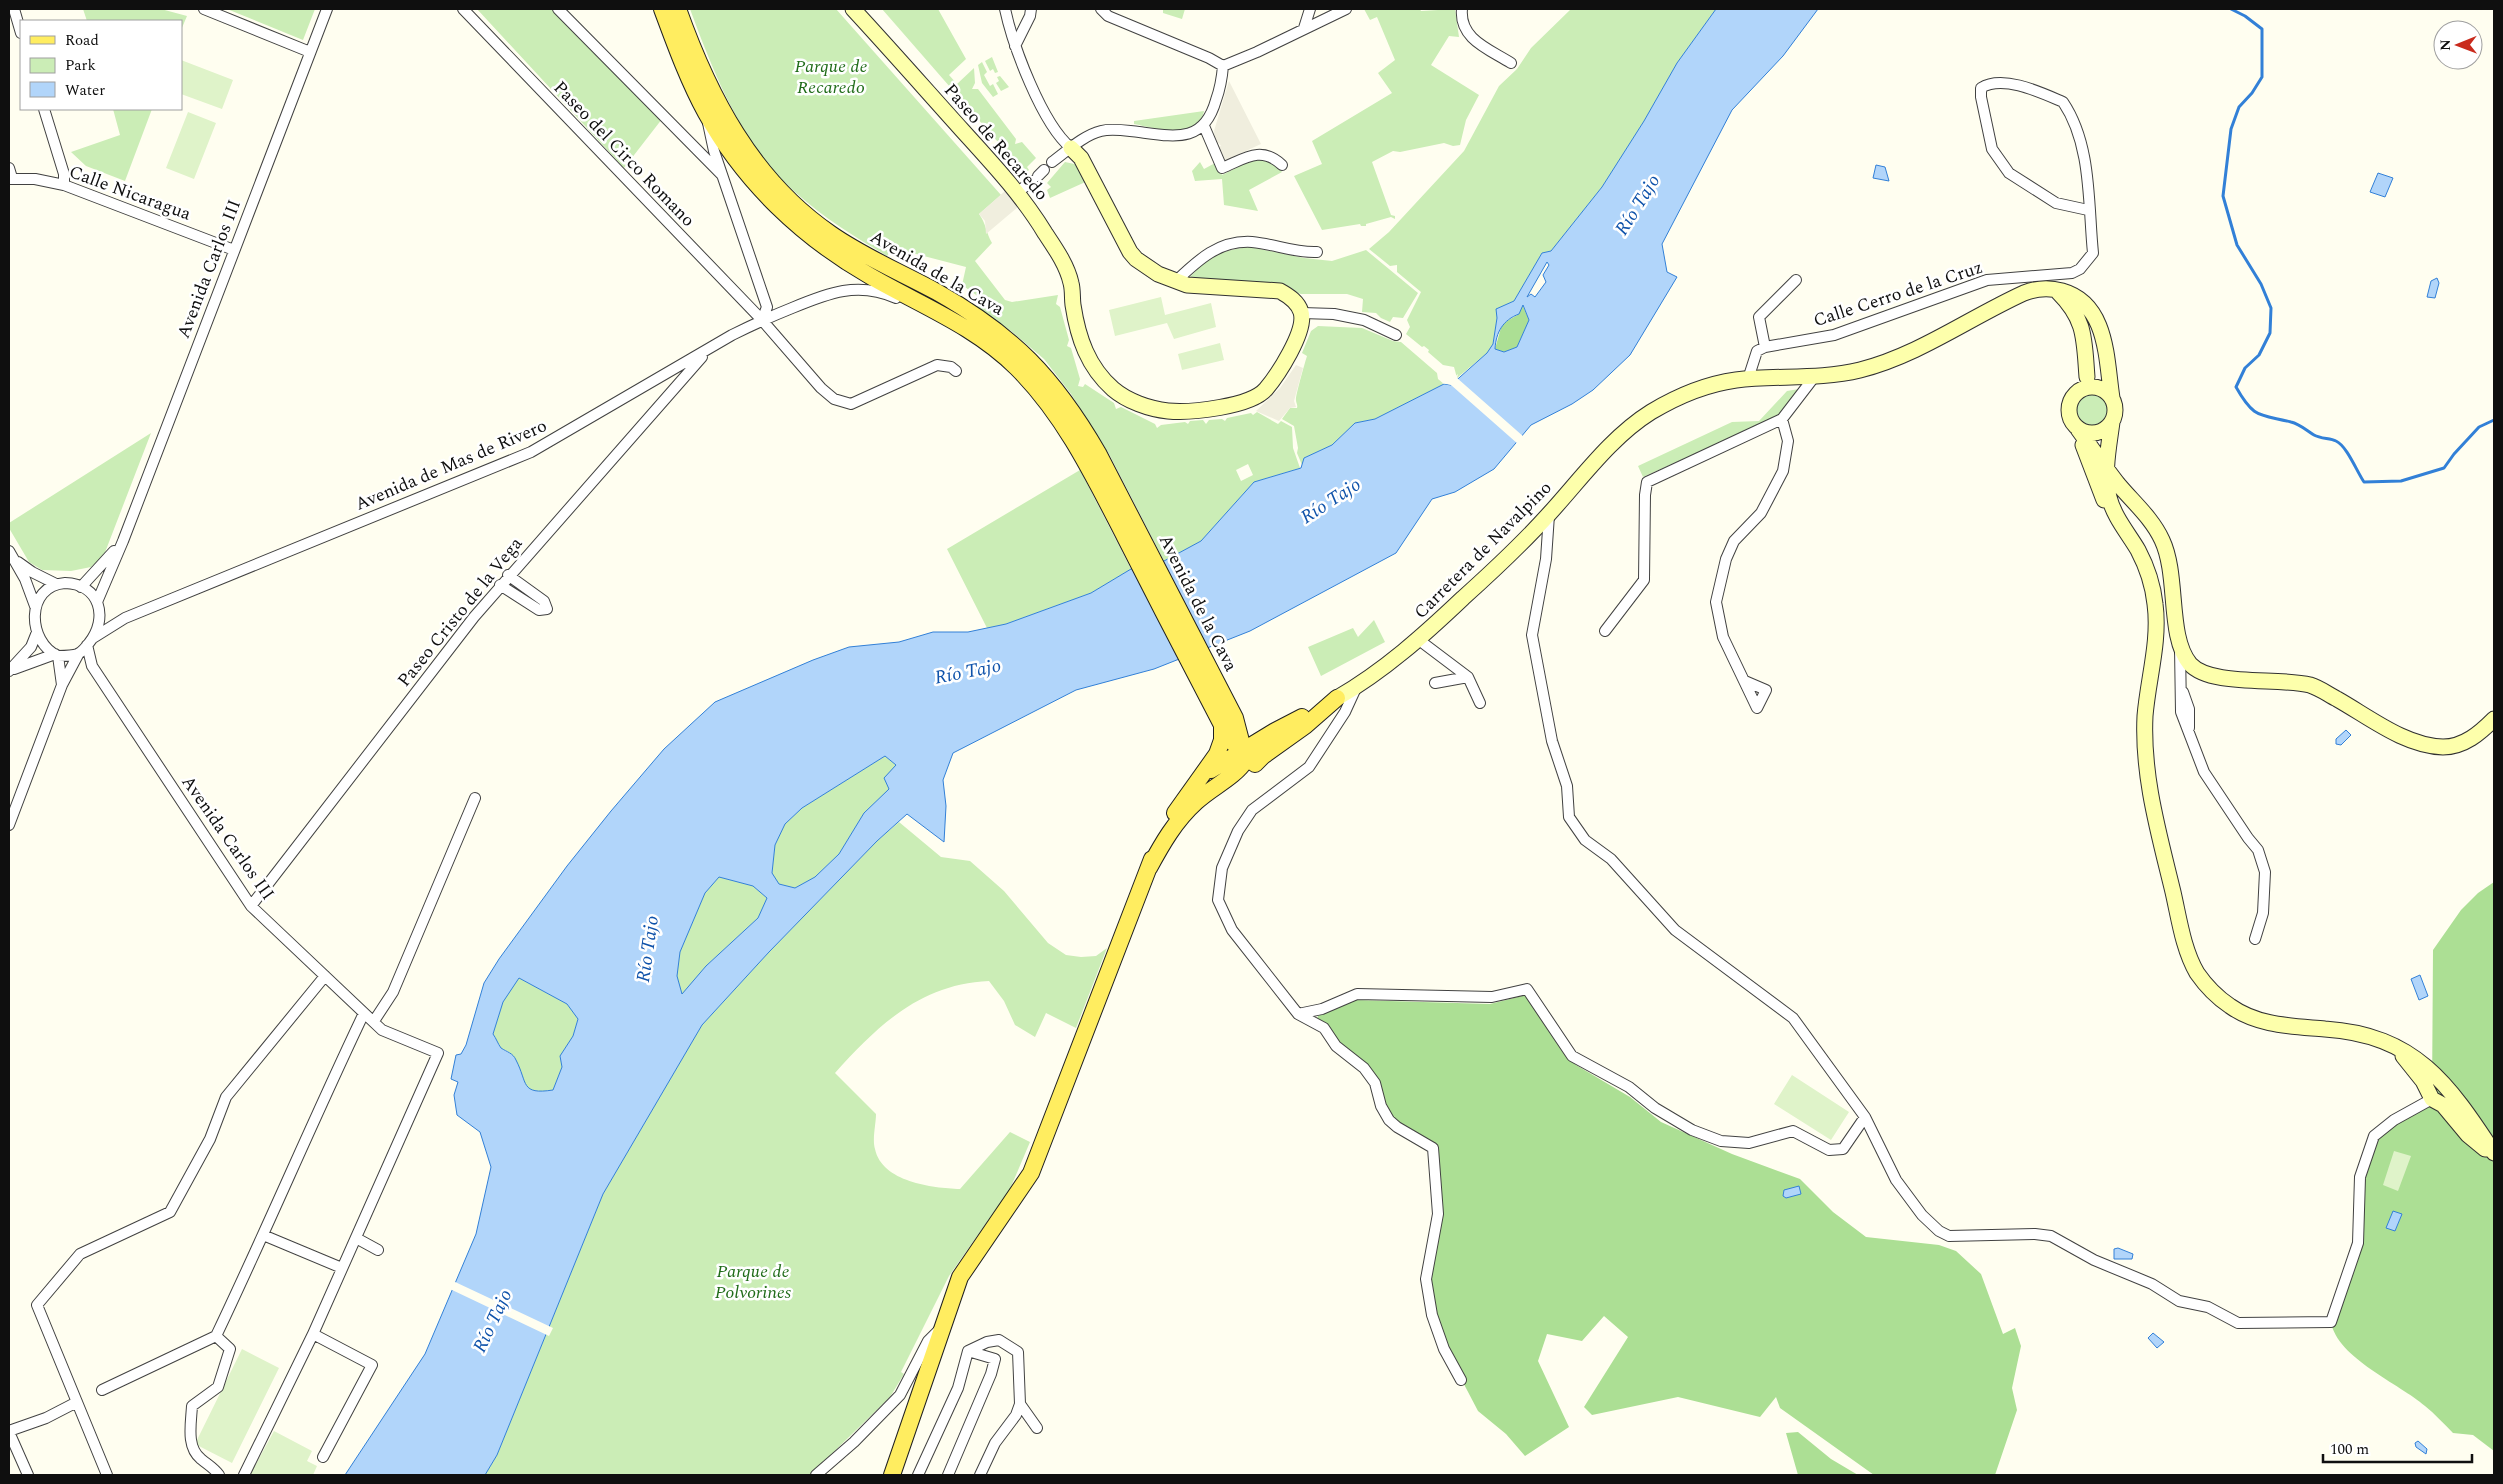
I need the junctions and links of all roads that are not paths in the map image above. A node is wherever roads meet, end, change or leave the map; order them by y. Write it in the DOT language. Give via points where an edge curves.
graph roads {
  1 [pos="14,9"];
  2 [pos="204,9"];
  3 [pos="327,9"];
  4 [pos="463,9"];
  5 [pos="558,9"];
  6 [pos="662,9"];
  7 [pos="678,9"];
  8 [pos="853,9"];
  9 [pos="1005,9"];
  10 [pos="1031,9"];
  11 [pos="1101,9"];
  12 [pos="1310,9"];
  13 [pos="1346,9"];
  14 [pos="1462,9"];
  15 [pos="1304,28"];
  16 [pos="20,30"];
  17 [pos="1015,46"];
  18 [pos="310,52"];
  19 [pos="1511,63"];
  20 [pos="1222,66"];
  21 [pos="44,110"];
  22 [pos="706,112"];
  23 [pos="1204,126"];
  24 [pos="1071,148"];
  25 [pos="1052,162"];
  26 [pos="1282,165"];
  27 [pos="10,175"];
  28 [pos="722,175"];
  29 [pos="1038,176"];
  30 [pos="64,185"];
  31 [pos="1018,192"];
  32 [pos="2088,210"];
  33 [pos="234,250"];
  34 [pos="1317,252"];
  35 [pos="2013,278"];
  36 [pos="1796,280"];
  37 [pos="1176,281"];
  38 [pos="2055,289"];
  39 [pos="831,292"];
  40 [pos="2018,295"];
  41 [pos="1302,313"];
  42 [pos="762,320"];
  43 [pos="1396,336"];
  44 [pos="2103,338"];
  45 [pos="1765,348"];
  46 [pos="708,350"];
  47 [pos="1017,368"];
  48 [pos="956,371"];
  49 [pos="1815,376"];
  50 [pos="1748,379"];
  51 [pos="2084,383"];
  52 [pos="2112,398"];
  53 [pos="1782,419"];
  54 [pos="2112,422"];
  55 [pos="2078,429"];
  56 [pos="2106,468"];
  57 [pos="1110,492"];
  58 [pos="2132,499"];
  59 [pos="1549,514"];
  60 [pos="2116,515"];
  61 [pos="123,541"];
  62 [pos="9,551"];
  63 [pos="15,560"];
  64 [pos="508,575"];
  65 [pos="56,584"];
  66 [pos="500,585"];
  67 [pos="81,587"];
  68 [pos="97,602"];
  69 [pos="35,606"];
  70 [pos="100,613"];
  71 [pos="125,618"];
  72 [pos="1605,631"];
  73 [pos="37,632"];
  74 [pos="1419,640"];
  75 [pos="90,642"];
  76 [pos="2180,645"];
  77 [pos="68,656"];
  78 [pos="92,666"];
  79 [pos="9,671"];
  80 [pos="1468,677"];
  81 [pos="1745,680"];
  82 [pos="1435,683"];
  83 [pos="62,685"];
  84 [pos="1356,687"];
  85 [pos="1337,698"];
  86 [pos="1480,703"];
  87 [pos="2494,719"];
  88 [pos="1228,722"];
  89 [pos="1275,731"];
  90 [pos="1244,749"];
  91 [pos="1263,756"];
  92 [pos="1191,789"];
  93 [pos="476,798"];
  94 [pos="9,825"];
  95 [pos="1149,868"];
  96 [pos="251,906"];
  97 [pos="2255,939"];
  98 [pos="325,976"];
  99 [pos="364,1013"];
  100 [pos="1298,1014"];
  101 [pos="374,1021"];
  102 [pos="2394,1044"];
  103 [pos="2432,1099"];
  104 [pos="1865,1117"];
  105 [pos="2494,1155"];
  106 [pos="263,1235"];
  107 [pos="356,1238"];
  108 [pos="378,1250"];
  109 [pos="342,1268"];
  110 [pos="942,1327"];
  111 [pos="313,1334"];
  112 [pos="216,1336"];
  113 [pos="968,1351"];
  114 [pos="1461,1380"];
  115 [pos="102,1390"];
  116 [pos="900,1395"];
  117 [pos="917,1401"];
  118 [pos="77,1402"];
  119 [pos="1020,1404"];
  120 [pos="1037,1428"];
  121 [pos="9,1432"];
  122 [pos="323,1456"];
  123 [pos="28,1475"];
  124 [pos="107,1475"];
  125 [pos="217,1475"];
  126 [pos="244,1475"];
  127 [pos="816,1475"];
  128 [pos="892,1475"];
  129 [pos="918,1475"];
  130 [pos="948,1475"];
  131 [pos="980,1475"];
  1 -- 16 [label="street"];
  2 -- 18 [label="street"];
  3 -- 18 [label="street, Avenida Carlos III"];
  4 -- 42 [label="street, Paseo del Circo Romano"];
  5 -- 28 [label="street"];
  6 -- 22 [label="main road, Avenida de la Cava"];
  7 -- 57 [label="main road, Avenida de la Cava" via="716,101 775,185 831,234 985,322 1025,354 1049,379 1072,411"];
  8 -- 31 [label="main road, Paseo de Recaredo"];
  9 -- 17 [label="street"];
  10 -- 17 [label="street"];
  11 -- 20 [label="street" via="1108,16"];
  12 -- 15 [label="street"];
  13 -- 15 [label="street"];
  14 -- 19 [label="street" via="1462,24 1469,37"];
  15 -- 20 [label="street"];
  17 -- 24 [label="street" via="1042,105 1062,140"];
  18 -- 33 [label="street, Avenida Carlos III"];
  20 -- 23 [label="street" via="1222,81 1215,106"];
  21 -- 30 [label="street" via="64,174"];
  22 -- 28 [label="street"];
  22 -- 47 [label="main road, Avenida de la Cava" via="739,164 796,224 860,270 969,330"];
  23 -- 24 [label="street" via="1185,135 1170,136 1102,130"];
  23 -- 26 [label="street" via="1222,168 1257,153"];
  24 -- 25 [label="street"];
  24 -- 37 [label="main road" via="1081,158 1130,252 1158,274"];
  27 -- 30 [label="street, Calle Nicaragua"];
  28 -- 42 [label="street" via="767,307"];
  29 -- 31 [label="street"];
  30 -- 33 [label="street, Calle Nicaragua"];
  31 -- 41 [label="main road, Paseo de Recaredo" via="1061,259 1071,283 1078,328 1089,361 1109,385 1128,400 1168,411 1247,401 1261,394 1278,375 1292,348"];
  32 -- 32 [label="street" via="2056,204 2009,173 1992,149 1980,97 1981,88 2011,84 2032,88 2063,102 2078,138 2088,183"];
  32 -- 35 [label="street, Calle Cerro de la Cruz" via="2093,253 2080,269 2072,274"];
  33 -- 61 [label="street, Avenida Carlos III"];
  34 -- 37 [label="street" via="1299,253 1252,242 1227,244 1206,254"];
  35 -- 40 [label="street"];
  35 -- 45 [label="street, Calle Cerro de la Cruz" via="1987,280 1834,335"];
  36 -- 45 [label="street" via="1759,317"];
  37 -- 41 [label="main road" via="1187,285 1280,291 1290,296"];
  38 -- 40 [label="main road, Carretera de Navalpino" via="2036,289"];
  38 -- 44 [label="main road" via="2072,294 2088,306 2099,322"];
  38 -- 51 [label="main road" via="2078,316 2083,332"];
  39 -- 42 [label="street, Avenida de Mas de Rivero"];
  39 -- 47 [label="street, Avenida de la Cava" via="868,290 887,294 952,327"];
  40 -- 49 [label="main road, Carretera de Navalpino" via="1900,357 1859,370"];
  41 -- 43 [label="street" via="1334,314 1364,320"];
  42 -- 46 [label="street, Avenida de Mas de Rivero"];
  42 -- 48 [label="street, Paseo del Circo Romano" via="813,380 829,396 842,402 858,402 937,365"];
  44 -- 51 [label="main road" via="2095,367"];
  44 -- 52 [label="main road"];
  45 -- 50 [label="street" via="1757,351"];
  46 -- 64 [label="street, Paseo Cristo de la Vega"];
  46 -- 71 [label="street, Avenida de Mas de Rivero" via="531,452"];
  47 -- 57 [label="main road, Avenida de la Cava" via="1047,401"];
  49 -- 50 [label="main road, Carretera de Navalpino"];
  49 -- 53 [label="street"];
  50 -- 59 [label="main road, Carretera de Navalpino" via="1706,387 1650,413 1614,442"];
  51 -- 52 [label="main road" via="2102,388"];
  51 -- 55 [label="main road" via="2069,405 2070,418"];
  52 -- 54 [label="main road" via="2116,410"];
  53 -- 72 [label="street" via="1647,482 1644,580"];
  53 -- 81 [label="street" via="1788,442 1783,471 1761,512 1734,541 1726,559 1716,602 1723,637"];
  54 -- 55 [label="main road" via="2100,432"];
  54 -- 56 [label="main road"];
  54 -- 58 [label="main road" via="2116,429 2117,469"];
  55 -- 56 [label="main road"];
  55 -- 60 [label="main road" via="2100,492"];
  56 -- 58 [label="main road"];
  56 -- 60 [label="main road" via="2108,494"];
  57 -- 88 [label="main road, Avenida de la Cava"];
  57 -- 88 [label="main road, Avenida de la Cava" via="1193,669"];
  58 -- 76 [label="main road" via="2157,530 2166,550"];
  59 -- 74 [label="main road, Carretera de Navalpino"];
  59 -- 104 [label="street" via="1546,559 1532,635 1552,741 1567,786 1569,816 1585,840 1611,858 1675,930 1793,1018"];
  60 -- 102 [label="main road" via="2144,564 2155,604 2155,639 2145,716 2149,793 2182,932 2197,972 2230,1007 2257,1019 2283,1026 2366,1034"];
  61 -- 67 [label="street, Avenida Carlos III"];
  61 -- 68 [label="street, Avenida Carlos III"];
  62 -- 63 [label="street"];
  63 -- 65 [label="street"];
  63 -- 69 [label="street"];
  64 -- 66 [label="street, Paseo Cristo de la Vega"];
  64 -- 66 [label="street" via="544,601 547,609 539,610"];
  65 -- 67 [label="street" via="69,583"];
  65 -- 69 [label="street" via="41,594"];
  66 -- 96 [label="street, Paseo Cristo de la Vega"];
  67 -- 68 [label="street"];
  68 -- 70 [label="street"];
  69 -- 73 [label="street"];
  70 -- 71 [label="street" via="108,619"];
  70 -- 75 [label="street" via="99,627"];
  71 -- 75 [label="street, Avenida de Mas de Rivero"];
  73 -- 77 [label="street" via="45,646"];
  73 -- 79 [label="street" via="31,648"];
  74 -- 80 [label="street, Carretera de Navalpino"];
  74 -- 84 [label="main road, Carretera de Navalpino"];
  75 -- 77 [label="street"];
  75 -- 78 [label="street, Avenida Carlos III"];
  76 -- 87 [label="main road" via="2191,664 2210,676 2281,680 2313,686 2418,743 2442,747 2458,745 2472,738"];
  76 -- 97 [label="street" via="2180,684 2189,709 2190,734 2204,772 2258,850 2265,872 2262,913"];
  77 -- 78 [label="street"];
  77 -- 79 [label="street"];
  77 -- 83 [label="street"];
  77 -- 83 [label="street"];
  78 -- 96 [label="street, Avenida Carlos III"];
  80 -- 82 [label="street"];
  80 -- 86 [label="street, Carretera de Navalpino"];
  83 -- 94 [label="street"];
  84 -- 85 [label="main road, Carretera de Navalpino"];
  84 -- 100 [label="street" via="1345,712 1309,768 1252,810 1238,831 1222,868 1218,900 1232,930"];
  85 -- 89 [label="main road"];
  85 -- 91 [label="main road"];
  88 -- 89 [label="main road" via="1250,729"];
  88 -- 90 [label="main road"];
  88 -- 92 [label="main road" via="1220,748"];
  89 -- 90 [label="main road"];
  90 -- 91 [label="main road"];
  90 -- 92 [label="main road" via="1220,763"];
  90 -- 95 [label="main road" via="1246,760 1240,769 1182,816"];
  91 -- 95 [label="main road" via="1229,790 1190,818"];
  92 -- 95 [label="main road" via="1164,829"];
  93 -- 101 [label="street" via="393,992"];
  95 -- 110 [label="main road" via="1031,1172 960,1277"];
  96 -- 98 [label="street, Avenida Carlos III"];
  98 -- 99 [label="street, Avenida Carlos III"];
  98 -- 118 [label="street" via="226,1097 210,1139 170,1212 80,1254 37,1305"];
  99 -- 101 [label="street, Avenida Carlos III"];
  99 -- 106 [label="street"];
  100 -- 104 [label="street" via="1322,1009 1357,994 1492,997 1527,989 1572,1056 1629,1087 1655,1108 1692,1130 1721,1141 1749,1143 1793,1131 1830,1150 1843,1148"];
  100 -- 114 [label="street" via="1324,1028 1336,1046 1364,1068 1374,1083 1381,1106 1397,1128 1433,1148 1438,1214 1426,1278 1432,1315 1444,1349"];
  101 -- 107 [label="street, Avenida Carlos III" via="382,1030 438,1053"];
  102 -- 103 [label="main road" via="2423,1081"];
  102 -- 105 [label="main road" via="2437,1077 2461,1105"];
  103 -- 104 [label="street" via="2394,1120 2374,1136 2360,1177 2358,1243 2331,1322 2238,1323 2208,1307 2179,1301 2152,1284 2094,1260 2051,1236 1949,1236 1922,1215 1896,1180"];
  103 -- 105 [label="main road" via="2443,1105 2468,1135"];
  106 -- 109 [label="street"];
  106 -- 112 [label="street"];
  107 -- 108 [label="street"];
  107 -- 109 [label="street"];
  109 -- 111 [label="street"];
  110 -- 116 [label="street" via="928,1341"];
  110 -- 117 [label="main road"];
  111 -- 122 [label="street" via="372,1365"];
  111 -- 126 [label="street"];
  112 -- 115 [label="street"];
  112 -- 125 [label="street" via="230,1349 218,1387 192,1406 190,1438 199,1458"];
  113 -- 119 [label="street" via="999,1340 1018,1352"];
  113 -- 129 [label="street" via="958,1388"];
  113 -- 130 [label="street" via="995,1359"];
  116 -- 117 [label="street"];
  116 -- 127 [label="street"];
  117 -- 128 [label="main road"];
  118 -- 121 [label="street"];
  118 -- 124 [label="street"];
  119 -- 120 [label="street"];
  119 -- 131 [label="street" via="1016,1415 995,1442"];
  121 -- 123 [label="street"];
}
